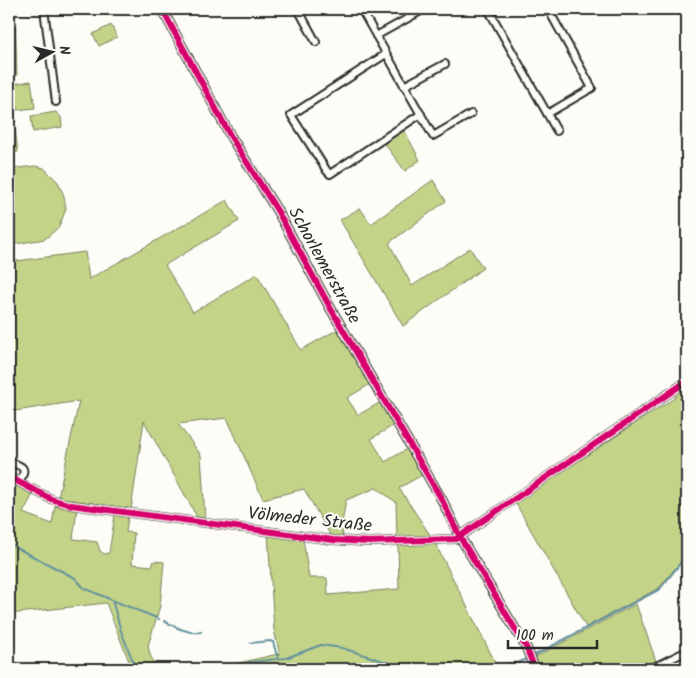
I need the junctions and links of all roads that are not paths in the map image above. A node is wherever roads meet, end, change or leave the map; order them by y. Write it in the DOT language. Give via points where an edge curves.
graph roads {
  1 [pos="44,9"];
  2 [pos="162,9"];
  3 [pos="298,9"];
  4 [pos="361,9"];
  5 [pos="488,9"];
  6 [pos="548,9"];
  7 [pos="421,11"];
  8 [pos="376,36"];
  9 [pos="316,42"];
  10 [pos="386,54"];
  11 [pos="445,64"];
  12 [pos="404,86"];
  13 [pos="56,102"];
  14 [pos="421,114"];
  15 [pos="471,114"];
  16 [pos="547,114"];
  17 [pos="557,131"];
  18 [pos="687,381"];
  19 [pos="9,462"];
  20 [pos="9,477"];
  21 [pos="19,482"];
  22 [pos="460,537"];
  23 [pos="687,652"];
  24 [pos="535,669"];
  25 [pos="650,669"];
  1 -- 13 [label="street"];
  2 -- 22 [label="street, Schorlemerstraße" via="231,137 278,212"];
  3 -- 9 [label="street"];
  4 -- 8 [label="street"];
  5 -- 16 [label="street"];
  6 -- 16 [label="street" via="592,88"];
  7 -- 8 [label="street"];
  8 -- 10 [label="street"];
  10 -- 12 [label="street"];
  10 -- 14 [label="street" via="291,115 330,174"];
  11 -- 12 [label="street"];
  12 -- 14 [label="street"];
  14 -- 15 [label="street" via="433,136"];
  16 -- 17 [label="street"];
  18 -- 22 [label="street, Völmeder Straße"];
  19 -- 21 [label="street" via="24,470"];
  20 -- 21 [label="street, Völmeder Straße"];
  21 -- 22 [label="street, Völmeder Straße" via="51,499 71,505 333,540 456,540"];
  22 -- 24 [label="street, Schorlemerstraße" via="526,647"];
  23 -- 25 [label="street"];
}
